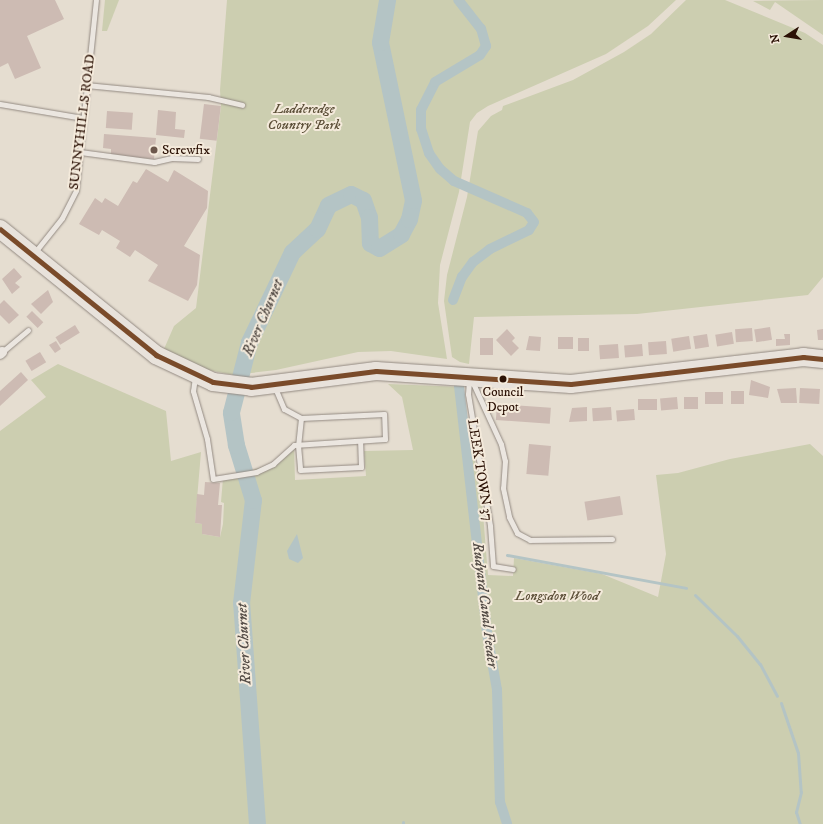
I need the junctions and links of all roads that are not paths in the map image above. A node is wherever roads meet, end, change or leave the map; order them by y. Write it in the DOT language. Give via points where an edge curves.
graph roads {
  1 [pos="96,0"];
  2 [pos="86,85"];
  3 [pos="0,104"];
  4 [pos="242,105"];
  5 [pos="83,118"];
  6 [pos="80,152"];
  7 [pos="198,159"];
  8 [pos="0,229"];
  9 [pos="33,254"];
  10 [pos="28,330"];
  11 [pos="1,353"];
  12 [pos="823,358"];
  13 [pos="195,376"];
  14 [pos="462,376"];
  15 [pos="273,384"];
  16 [pos="301,418"];
  17 [pos="360,441"];
  18 [pos="296,445"];
  19 [pos="612,539"];
  20 [pos="513,569"];
  1 -- 2 [label="lane, SUNNYHILLS ROAD"];
  2 -- 4 [label="lane" via="208,97"];
  2 -- 5 [label="lane, SUNNYHILLS ROAD"];
  3 -- 5 [label="lane"];
  5 -- 6 [label="lane, SUNNYHILLS ROAD"];
  6 -- 7 [label="lane" via="154,162 172,158"];
  6 -- 9 [label="lane, SUNNYHILLS ROAD" via="74,195 62,218"];
  8 -- 9 [label="highway"];
  9 -- 13 [label="highway" via="156,355"];
  10 -- 11 [label="lane"];
  12 -- 14 [label="highway" via="803,357 571,384"];
  13 -- 15 [label="highway" via="213,382 251,386"];
  13 -- 18 [label="lane" via="193,391 207,439 213,479 256,472 273,464"];
  14 -- 15 [label="highway" via="376,371"];
  14 -- 19 [label="lane" via="501,444 505,460 505,504 517,533 530,540"];
  14 -- 20 [label="lane, LEEK TOWN 37" via="468,394 490,526 493,566"];
  15 -- 16 [label="lane" via="284,409"];
  16 -- 17 [label="lane" via="384,414 385,440"];
  16 -- 18 [label="lane"];
  17 -- 18 [label="lane"];
  17 -- 18 [label="lane" via="361,467 300,470"];
}
